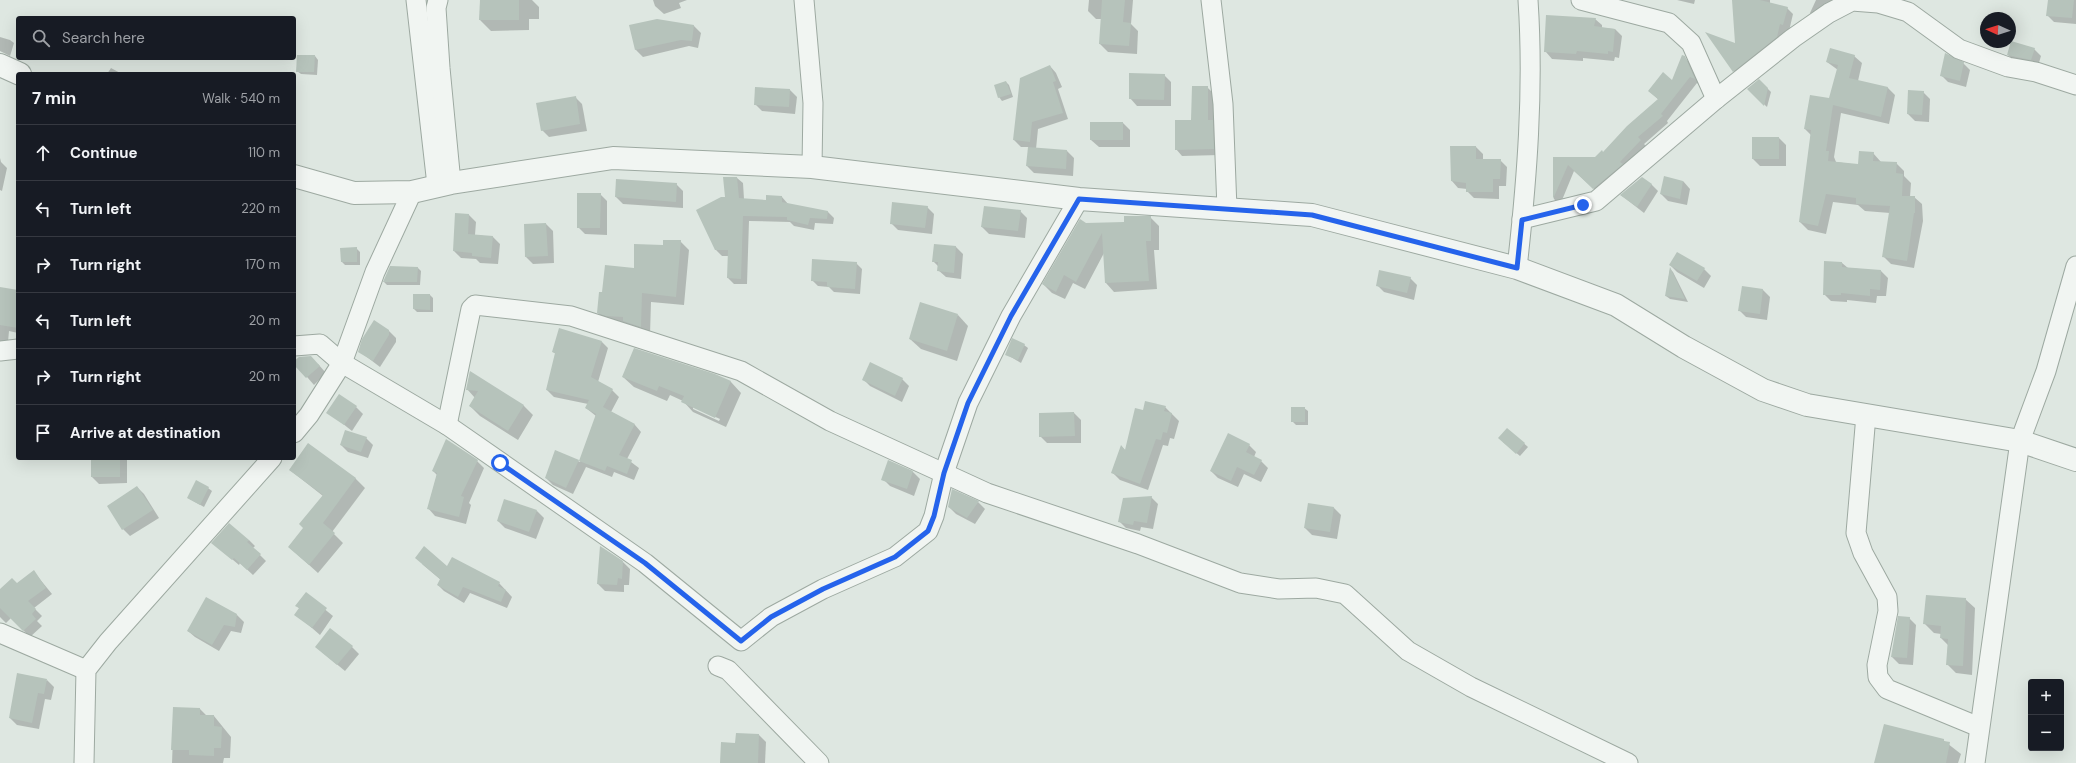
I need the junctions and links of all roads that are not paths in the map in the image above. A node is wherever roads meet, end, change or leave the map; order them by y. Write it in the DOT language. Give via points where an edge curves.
graph roads {
  1 [pos="416,0"];
  2 [pos="438,0"];
  3 [pos="804,0"];
  4 [pos="1211,0"];
  5 [pos="1528,0"];
  6 [pos="1581,0"];
  7 [pos="0,65"];
  8 [pos="16,72"];
  9 [pos="2076,85"];
  10 [pos="1716,99"];
  11 [pos="812,168"];
  12 [pos="296,177"];
  13 [pos="444,184"];
  14 [pos="412,192"];
  15 [pos="1079,199"];
  16 [pos="1227,209"];
  17 [pos="1522,220"];
  18 [pos="2076,266"];
  19 [pos="1517,268"];
  20 [pos="296,346"];
  21 [pos="16,349"];
  22 [pos="0,351"];
  23 [pos="342,363"];
  24 [pos="1866,415"];
  25 [pos="447,425"];
  26 [pos="296,431"];
  27 [pos="2020,441"];
  28 [pos="270,460"];
  29 [pos="2076,460"];
  30 [pos="944,473"];
  31 [pos="0,632"];
  32 [pos="718,666"];
  33 [pos="86,670"];
  34 [pos="1979,727"];
  35 [pos="84,763"];
  36 [pos="819,763"];
  37 [pos="1628,763"];
  38 [pos="1975,763"];
  1 -- 13 [label="street"];
  2 -- 13 [label="street" via="436,8"];
  3 -- 11 [label="street" via="813,103"];
  4 -- 16 [label="street" via="1224,104"];
  5 -- 17 [label="street" via="1531,48 1530,113"];
  6 -- 10 [label="street" via="1669,23 1691,43"];
  7 -- 8 [label="street"];
  9 -- 10 [label="street" via="2036,72 2008,67 1959,49 1908,12 1878,3 1852,1 1828,13 1793,38"];
  10 -- 17 [label="street" via="1596,201"];
  11 -- 13 [label="street" via="613,158"];
  11 -- 15 [label="street"];
  12 -- 14 [label="street" via="354,193"];
  13 -- 14 [label="street"];
  14 -- 23 [label="street" via="375,272"];
  15 -- 16 [label="street"];
  15 -- 30 [label="street" via="1011,316 968,403"];
  16 -- 19 [label="street" via="1312,215"];
  17 -- 19 [label="street"];
  18 -- 27 [label="street" via="2046,371"];
  19 -- 24 [label="street" via="1616,306 1763,390 1807,405"];
  20 -- 23 [label="street" via="320,344"];
  21 -- 22 [label="street"];
  23 -- 25 [label="street"];
  23 -- 26 [label="street"];
  24 -- 27 [label="street"];
  24 -- 34 [label="street" via="1856,533 1863,553 1887,597 1888,612 1877,665 1878,677 1887,689"];
  25 -- 30 [label="street" via="471,309 475,305 480,305 571,316 741,371 830,421"];
  25 -- 30 [label="street" via="645,563 741,641 771,617 823,589 895,557 928,531"];
  27 -- 29 [label="street"];
  27 -- 34 [label="street"];
  28 -- 33 [label="street"];
  30 -- 37 [label="street" via="987,493 1138,544 1240,583 1279,590 1316,588 1345,594 1408,651 1471,687"];
  31 -- 33 [label="street"];
  32 -- 36 [label="street" via="728,670"];
  33 -- 35 [label="street"];
  34 -- 38 [label="street"];
}
